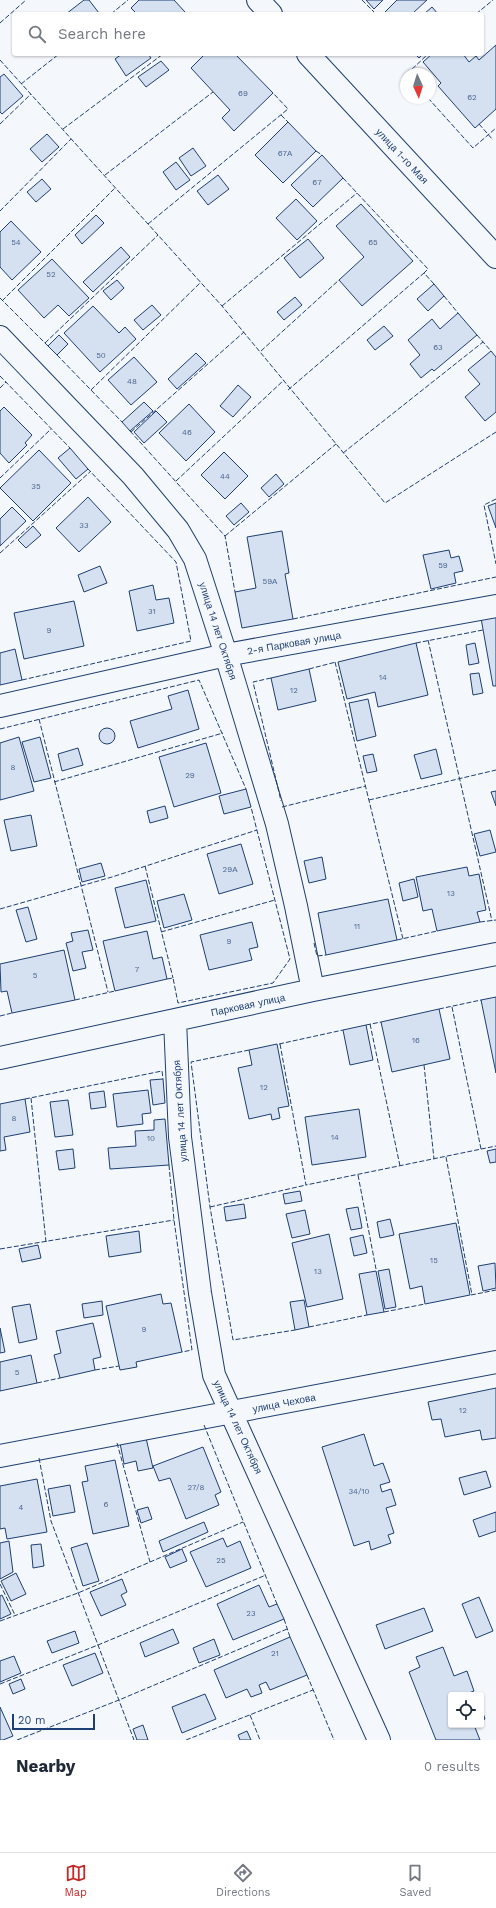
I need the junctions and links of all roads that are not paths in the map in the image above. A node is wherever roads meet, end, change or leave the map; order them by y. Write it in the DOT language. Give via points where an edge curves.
graph roads {
  1 [pos="258,0"];
  2 [pos="269,12"];
  3 [pos="310,56"];
  4 [pos="496,257"];
  5 [pos="0,337"];
  6 [pos="496,606"];
  7 [pos="226,655"];
  8 [pos="0,706"];
  9 [pos="496,954"];
  10 [pos="313,990"];
  11 [pos="175,1020"];
  12 [pos="0,1058"];
  13 [pos="496,1362"];
  14 [pos="231,1413"];
  15 [pos="0,1456"];
  16 [pos="379,1740"];
  1 -- 2 [label="street"];
  3 -- 4 [label="street, улица 1-го Мая"];
  5 -- 7 [label="street, улица 14 лет Октября" via="133,476 178,530 194,559"];
  6 -- 7 [label="street, 2-я Парковая улица"];
  7 -- 8 [label="street, 2-я Парковая улица"];
  7 -- 10 [label="street, улица 14 лет Октября" via="276,824"];
  9 -- 10 [label="street, Парковая улица"];
  10 -- 11 [label="street, Парковая улица"];
  11 -- 12 [label="street, Парковая улица"];
  11 -- 14 [label="street, улица 14 лет Октября" via="180,1137 200,1293 214,1375"];
  13 -- 14 [label="street, улица Чехова"];
  14 -- 15 [label="street, улица Чехова"];
  14 -- 16 [label="street, улица 14 лет Октября"];
}
